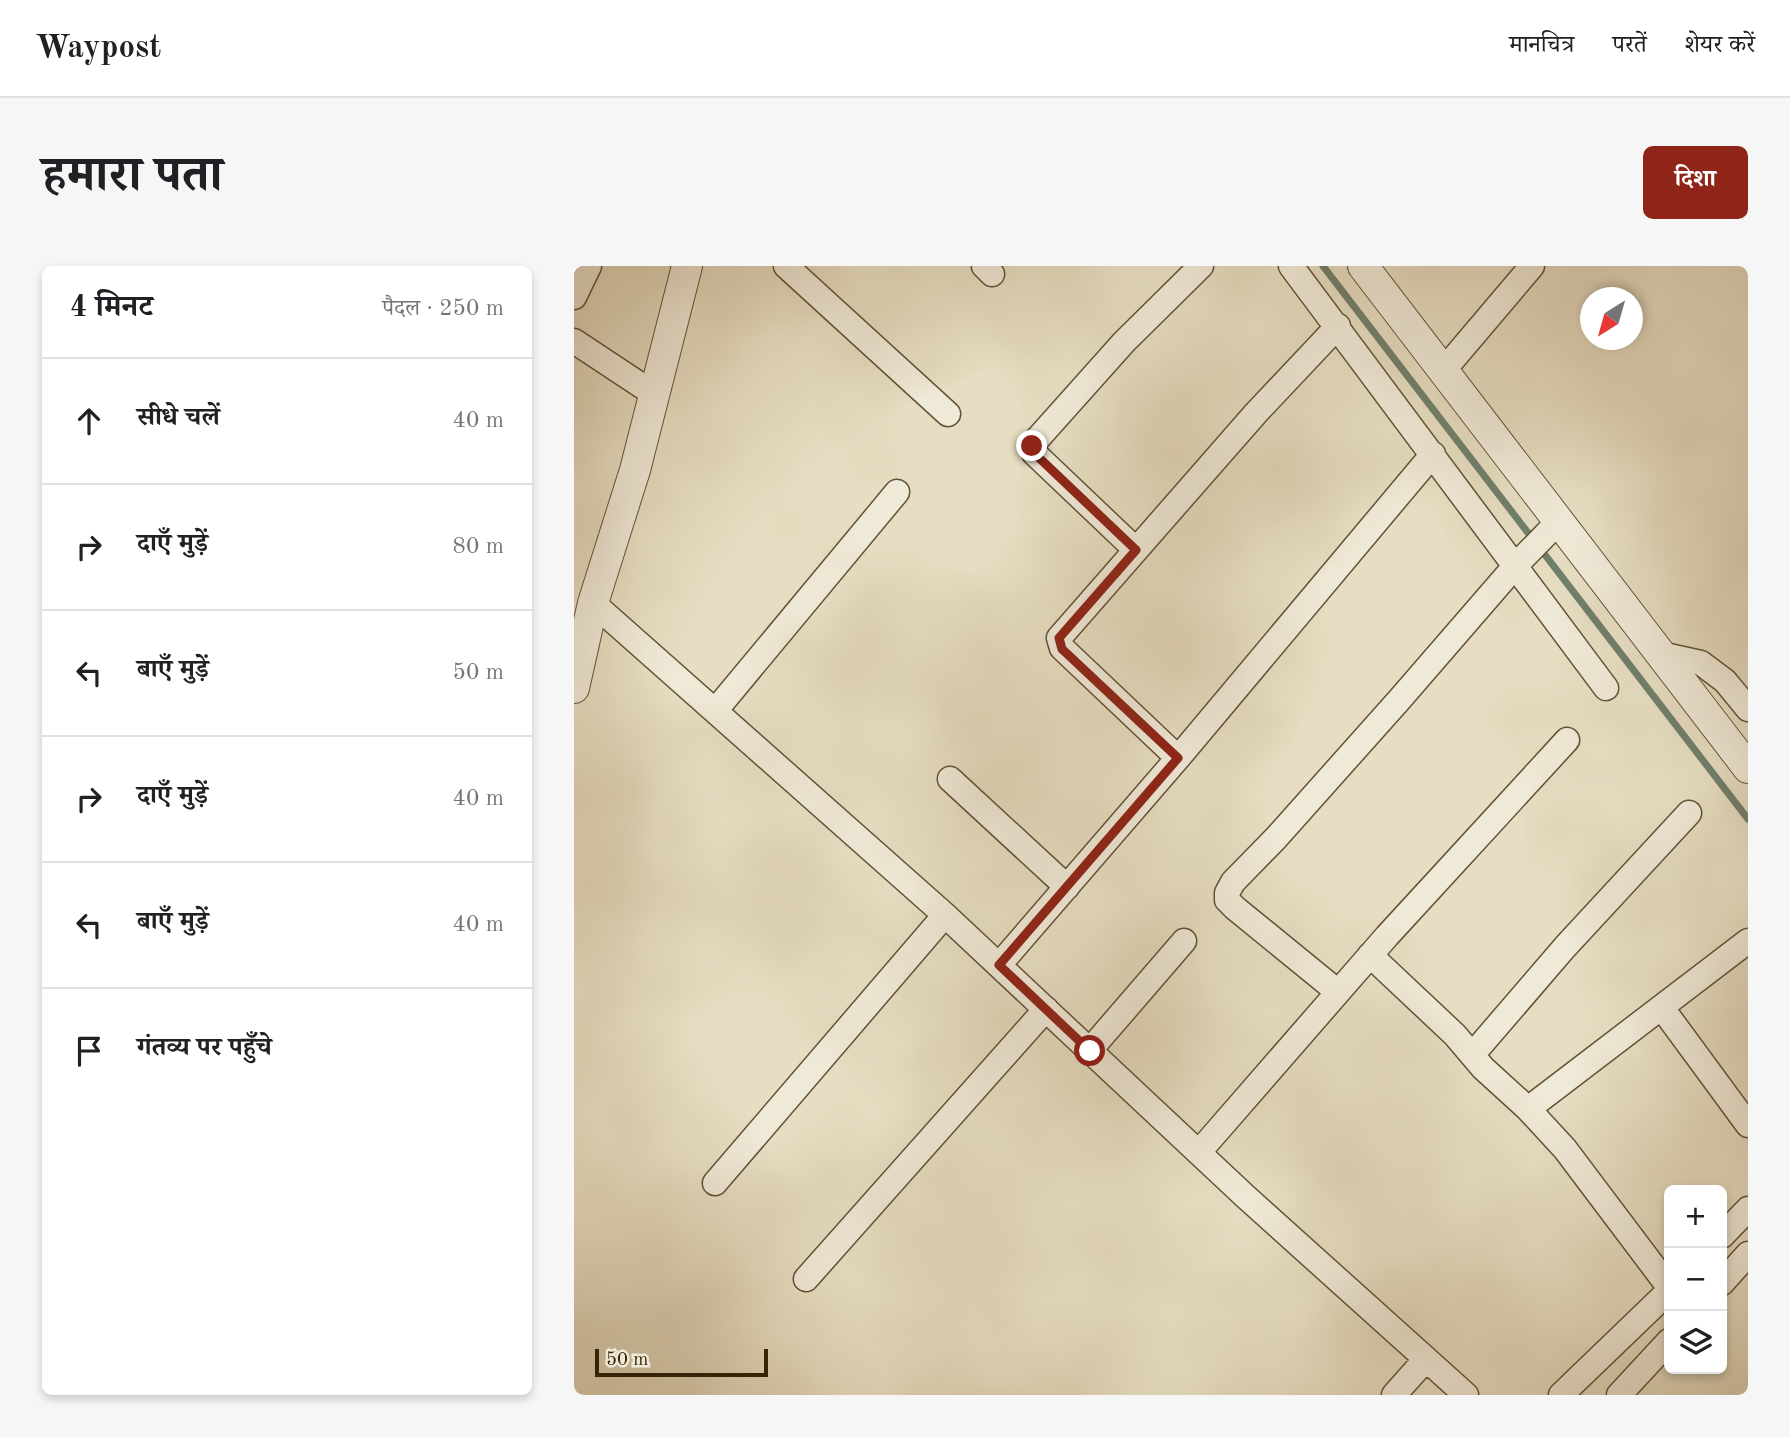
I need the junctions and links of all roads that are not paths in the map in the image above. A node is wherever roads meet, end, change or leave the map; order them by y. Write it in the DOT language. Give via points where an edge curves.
graph roads {
  1 [pos="589,266"];
  2 [pos="687,266"];
  3 [pos="786,266"];
  4 [pos="1200,266"];
  5 [pos="1291,266"];
  6 [pos="1363,266"];
  7 [pos="1532,266"];
  8 [pos="574,297"];
  9 [pos="1338,326"];
  10 [pos="574,341"];
  11 [pos="1443,371"];
  12 [pos="654,394"];
  13 [pos="948,414"];
  14 [pos="1433,454"];
  15 [pos="897,492"];
  16 [pos="1536,544"];
  17 [pos="1136,550"];
  18 [pos="593,603"];
  19 [pos="579,640"];
  20 [pos="1660,654"];
  21 [pos="574,688"];
  22 [pos="1606,688"];
  23 [pos="1748,709"];
  24 [pos="715,711"];
  25 [pos="1567,740"];
  26 [pos="1178,758"];
  27 [pos="1748,768"];
  28 [pos="950,779"];
  29 [pos="1689,813"];
  30 [pos="1067,887"];
  31 [pos="945,915"];
  32 [pos="1184,941"];
  33 [pos="1748,941"];
  34 [pos="1370,955"];
  35 [pos="999,965"];
  36 [pos="1338,992"];
  37 [pos="1662,1008"];
  38 [pos="1046,1009"];
  39 [pos="1090,1051"];
  40 [pos="1473,1054"];
  41 [pos="1528,1109"];
  42 [pos="1748,1125"];
  43 [pos="1199,1152"];
  44 [pos="715,1183"];
  45 [pos="1748,1209"];
  46 [pos="1727,1231"];
  47 [pos="1748,1254"];
  48 [pos="1727,1277"];
  49 [pos="806,1279"];
  50 [pos="1664,1282"];
  51 [pos="1664,1294"];
  52 [pos="1664,1346"];
  53 [pos="1426,1359"];
  54 [pos="1394,1395"];
  55 [pos="1466,1395"];
  56 [pos="1561,1395"];
  57 [pos="1619,1395"];
  1 -- 8 [label="street"];
  2 -- 12 [label="street"];
  3 -- 13 [label="street"];
  4 -- 17 [label="street" via="1124,342 1032,446 1034,453"];
  5 -- 9 [label="street"];
  6 -- 11 [label="street"];
  7 -- 11 [label="street"];
  9 -- 14 [label="street"];
  9 -- 17 [label="street"];
  10 -- 12 [label="street"];
  11 -- 16 [label="street"];
  12 -- 18 [label="street"];
  14 -- 16 [label="street"];
  14 -- 26 [label="street"];
  15 -- 24 [label="street"];
  16 -- 20 [label="street"];
  16 -- 22 [label="street"];
  16 -- 36 [label="street" via="1227,893 1235,908"];
  17 -- 26 [label="street" via="1059,638 1062,649"];
  18 -- 19 [label="street"];
  18 -- 24 [label="street"];
  19 -- 21 [label="street"];
  20 -- 23 [label="street" via="1701,663 1725,681"];
  20 -- 27 [label="street"];
  24 -- 31 [label="street"];
  25 -- 34 [label="street"];
  26 -- 30 [label="street"];
  28 -- 30 [label="street"];
  29 -- 40 [label="street"];
  30 -- 35 [label="street"];
  31 -- 35 [label="street"];
  31 -- 44 [label="street"];
  32 -- 39 [label="street"];
  33 -- 37 [label="street"];
  34 -- 36 [label="street"];
  34 -- 40 [label="street"];
  35 -- 38 [label="street"];
  36 -- 43 [label="street"];
  37 -- 41 [label="street"];
  37 -- 42 [label="street"];
  38 -- 39 [label="street"];
  38 -- 49 [label="street"];
  39 -- 43 [label="street"];
  40 -- 41 [label="street"];
  41 -- 50 [label="street" via="1565,1149"];
  43 -- 53 [label="street"];
  45 -- 46 [label="street"];
  47 -- 48 [label="street"];
  51 -- 56 [label="street"];
  52 -- 57 [label="street"];
  53 -- 54 [label="street"];
  53 -- 55 [label="street"];
}
